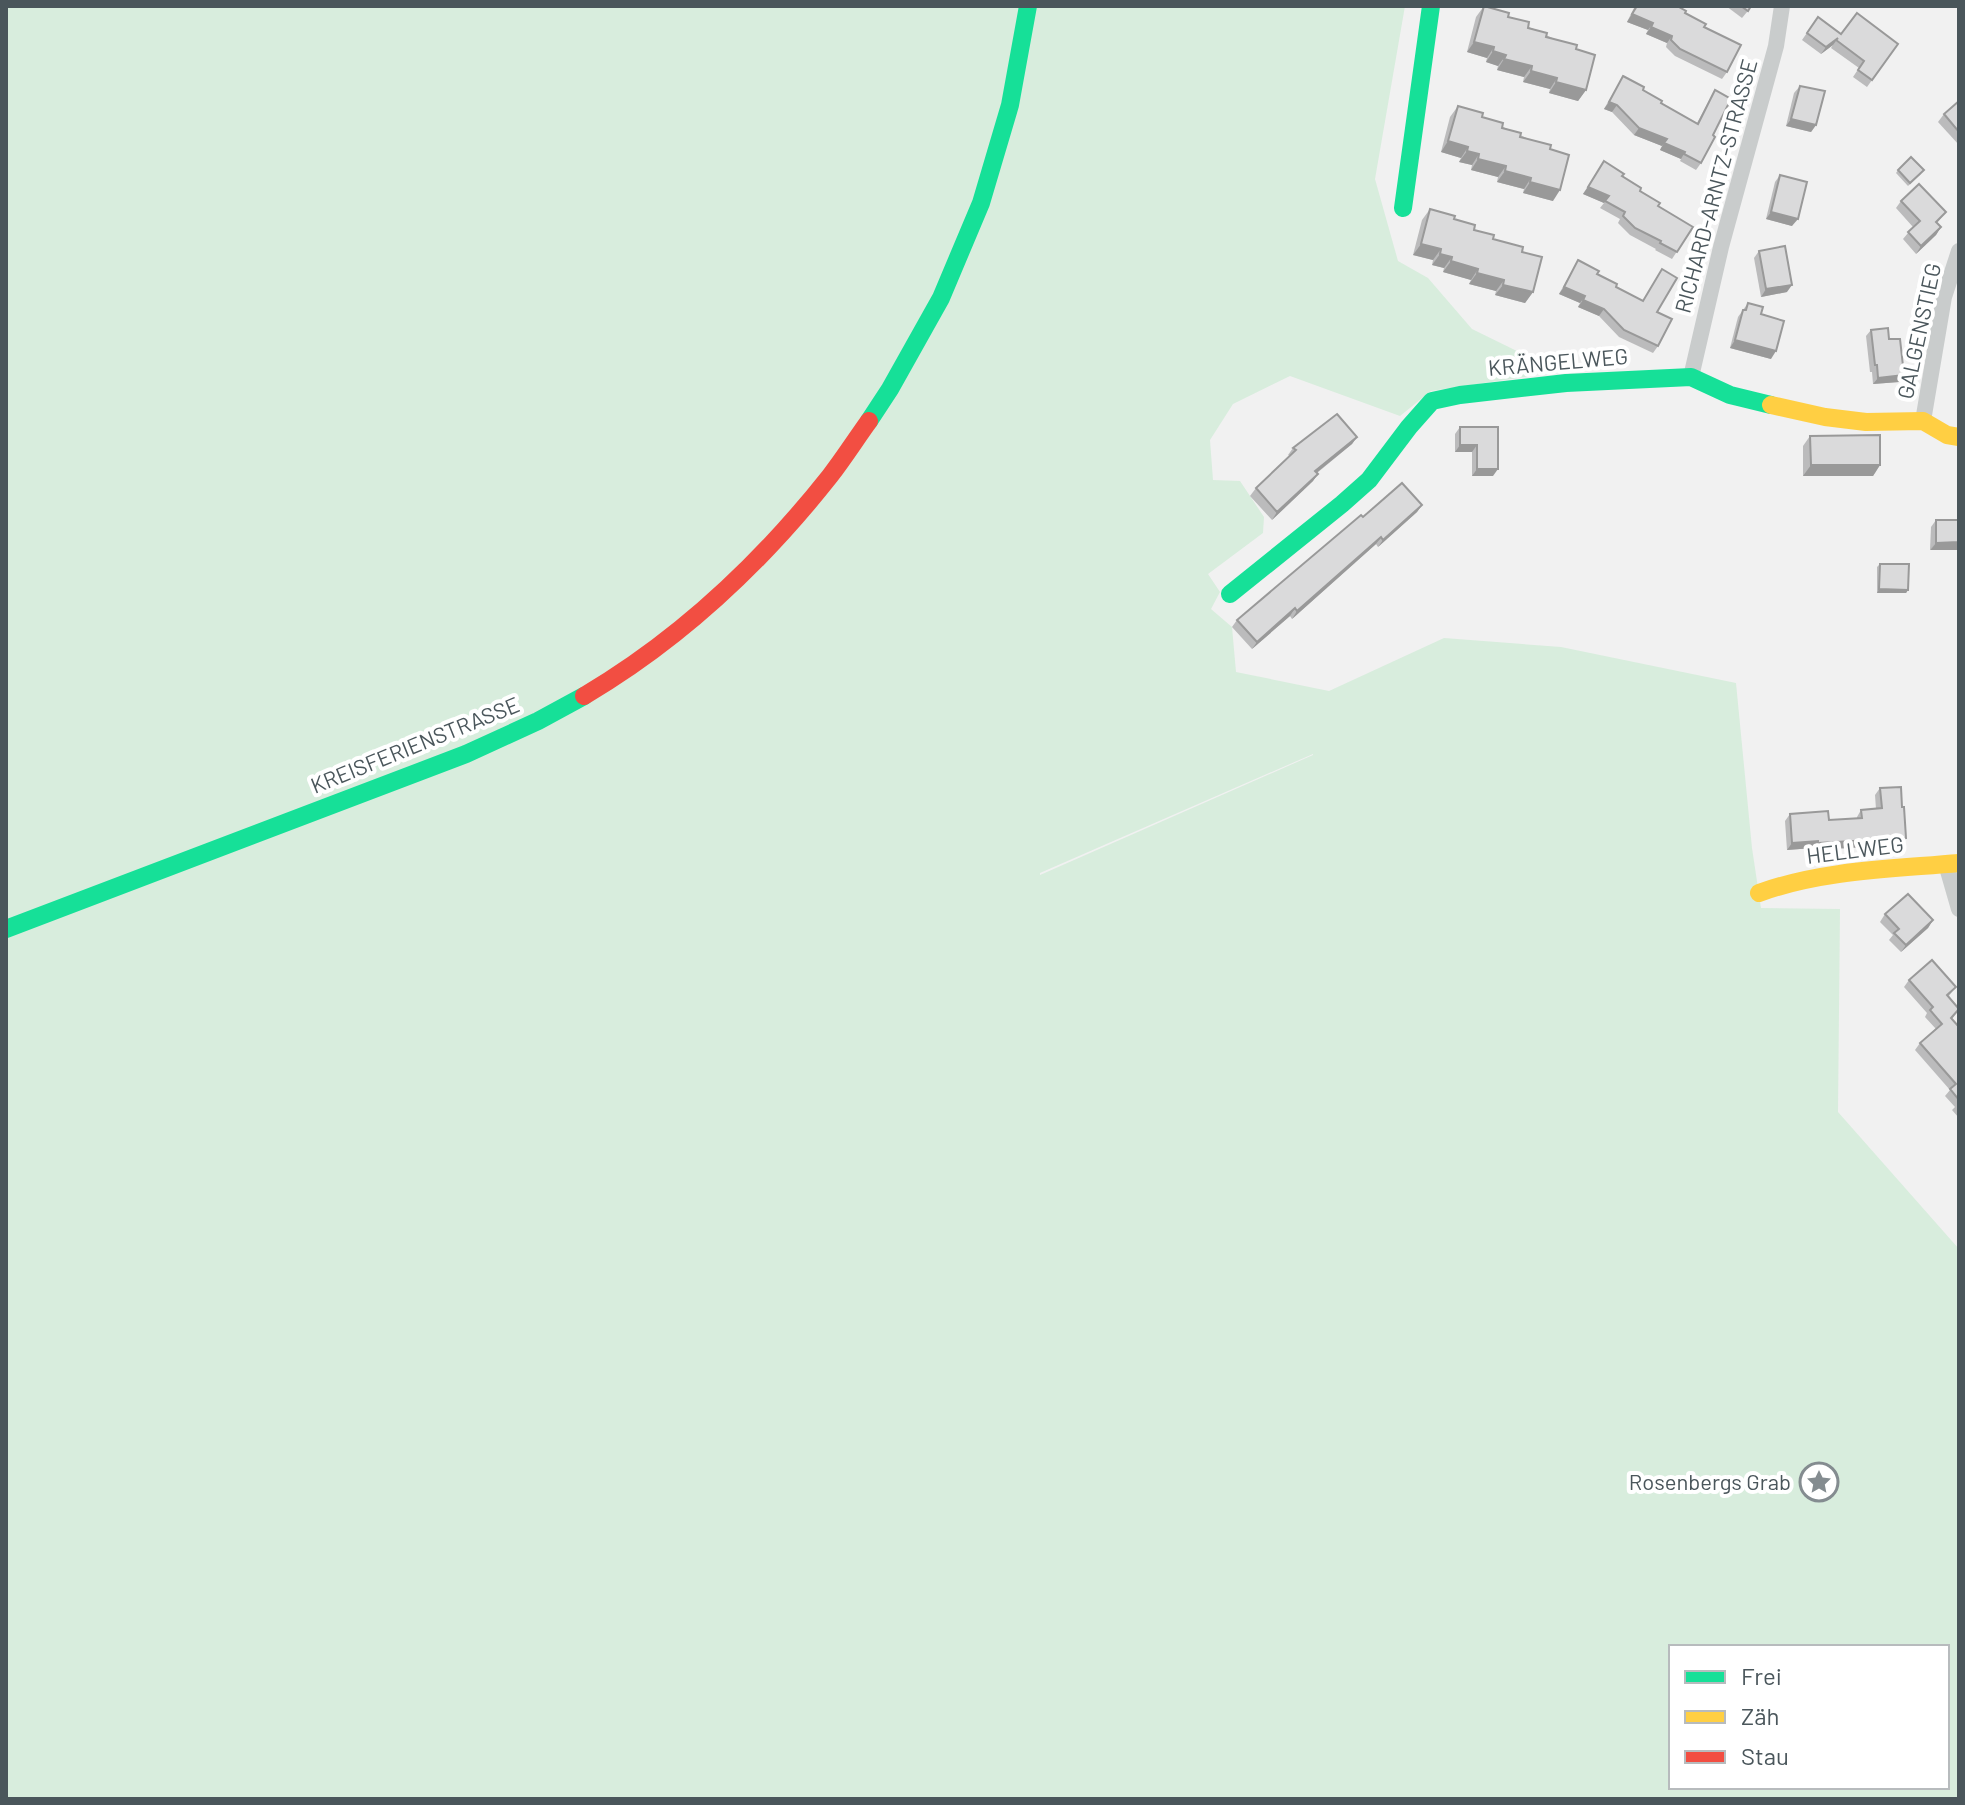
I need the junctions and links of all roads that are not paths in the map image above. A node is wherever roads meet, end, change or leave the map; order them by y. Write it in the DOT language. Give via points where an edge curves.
graph roads {
  1 [pos="1028,6"];
  2 [pos="1431,6"];
  3 [pos="1782,6"];
  4 [pos="1403,208"];
  5 [pos="1959,251"];
  6 [pos="1691,377"];
  7 [pos="1923,421"];
  8 [pos="1959,437"];
  9 [pos="1230,594"];
  10 [pos="1952,864"];
  11 [pos="1759,893"];
  12 [pos="1959,909"];
  13 [pos="6,929"];
  1 -- 13 [label="street, KREISFERIENSTRASSE" via="1001,140 952,276 865,430 813,499 731,585 607,682 544,717 445,763"];
  2 -- 4 [label="street"];
  3 -- 6 [label="street, RICHARD-ARNTZ-STRASSE"];
  5 -- 7 [label="street, GALGENSTIEG" via="1944,297"];
  6 -- 7 [label="street, KRÄNGELWEG" via="1730,395 1825,417"];
  6 -- 9 [label="street, KRÄNGELWEG" via="1566,383 1432,401 1369,480"];
  7 -- 8 [label="street, KRÄNGELWEG"];
  10 -- 11 [label="street, HELLWEG" via="1839,875"];
  10 -- 12 [label="street"];
}
